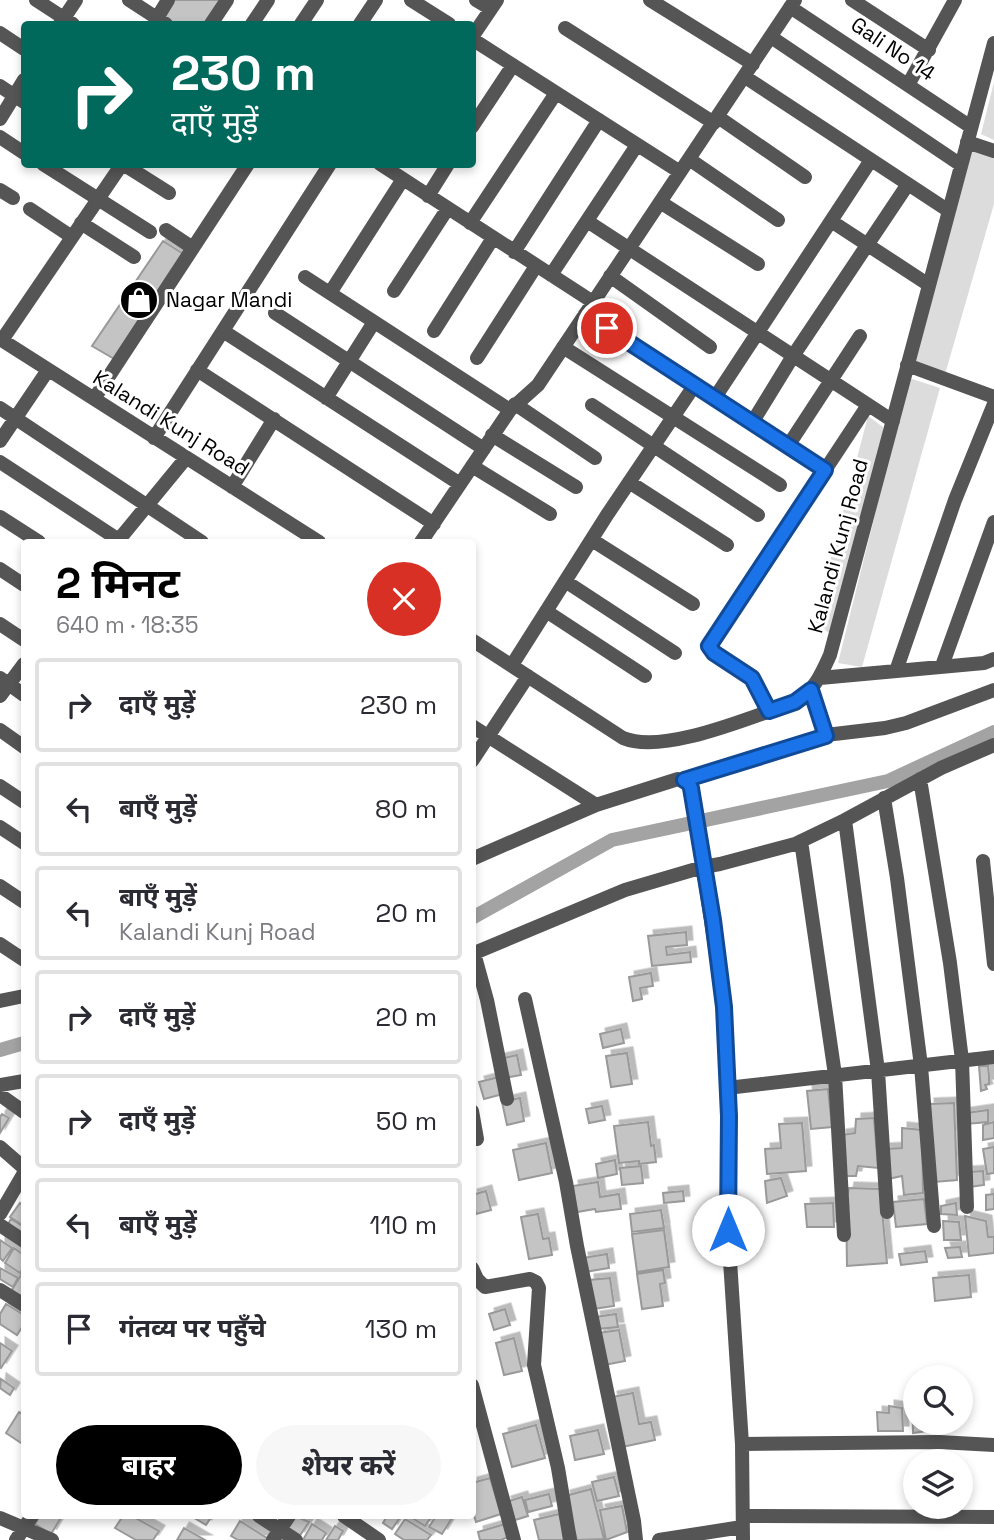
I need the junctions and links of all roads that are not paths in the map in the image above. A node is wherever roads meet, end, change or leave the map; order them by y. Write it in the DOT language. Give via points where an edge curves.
graph roads {
  1 [pos="36,0"];
  2 [pos="76,0"];
  3 [pos="129,0"];
  4 [pos="168,0"];
  5 [pos="227,0"];
  6 [pos="268,0"];
  7 [pos="317,0"];
  8 [pos="376,0"];
  9 [pos="411,0"];
  10 [pos="476,0"];
  11 [pos="650,0"];
  12 [pos="852,0"];
  13 [pos="955,0"];
  14 [pos="793,3"];
  15 [pos="494,5"];
  16 [pos="427,19"];
  17 [pos="63,21"];
  18 [pos="67,21"];
  19 [pos="162,21"];
  20 [pos="213,21"];
  21 [pos="254,21"];
  22 [pos="303,21"];
  23 [pos="362,21"];
  24 [pos="565,28"];
  25 [pos="476,32"];
  26 [pos="0,33"];
  27 [pos="771,37"];
  28 [pos="476,41"];
  29 [pos="994,43"];
  30 [pos="21,48"];
  31 [pos="929,50"];
  32 [pos="753,64"];
  33 [pos="513,65"];
  34 [pos="745,77"];
  35 [pos="908,85"];
  36 [pos="0,86"];
  37 [pos="556,93"];
  38 [pos="20,99"];
  39 [pos="0,119"];
  40 [pos="599,120"];
  41 [pos="716,120"];
  42 [pos="476,121"];
  43 [pos="971,127"];
  44 [pos="0,137"];
  45 [pos="967,142"];
  46 [pos="637,145"];
  47 [pos="21,151"];
  48 [pos="994,152"];
  49 [pos="689,159"];
  50 [pos="871,160"];
  51 [pos="961,165"];
  52 [pos="49,168"];
  53 [pos="120,168"];
  54 [pos="129,168"];
  55 [pos="245,168"];
  56 [pos="327,168"];
  57 [pos="388,168"];
  58 [pos="446,168"];
  59 [pos="680,173"];
  60 [pos="805,177"];
  61 [pos="402,179"];
  62 [pos="908,184"];
  63 [pos="169,193"];
  64 [pos="428,196"];
  65 [pos="98,200"];
  66 [pos="660,202"];
  67 [pos="447,208"];
  68 [pos="30,209"];
  69 [pos="949,211"];
  70 [pos="778,220"];
  71 [pos="587,221"];
  72 [pos="831,221"];
  73 [pos="81,223"];
  74 [pos="470,223"];
  75 [pos="166,230"];
  76 [pos="150,232"];
  77 [pos="72,237"];
  78 [pos="493,238"];
  79 [pos="868,244"];
  80 [pos="194,248"];
  81 [pos="629,249"];
  82 [pos="514,252"];
  83 [pos="134,257"];
  84 [pos="758,264"];
  85 [pos="536,266"];
  86 [pos="551,275"];
  87 [pos="610,276"];
  88 [pos="305,277"];
  89 [pos="929,285"];
  90 [pos="394,291"];
  91 [pos="330,293"];
  92 [pos="589,308"];
  93 [pos="275,313"];
  94 [pos="374,322"];
  95 [pos="223,331"];
  96 [pos="434,331"];
  97 [pos="758,333"];
  98 [pos="860,336"];
  99 [pos="1,340"];
  100 [pos="710,346"];
  101 [pos="563,347"];
  102 [pos="793,356"];
  103 [pos="477,358"];
  104 [pos="349,361"];
  105 [pos="907,365"];
  106 [pos="48,370"];
  107 [pos="197,370"];
  108 [pos="831,381"];
  109 [pos="694,386"];
  110 [pos="994,397"];
  111 [pos="326,398"];
  112 [pos="94,399"];
  113 [pos="715,399"];
  114 [pos="994,404"];
  115 [pos="592,405"];
  116 [pos="868,405"];
  117 [pos="512,407"];
  118 [pos="0,408"];
  119 [pos="15,418"];
  120 [pos="672,418"];
  121 [pos="274,419"];
  122 [pos="893,421"];
  123 [pos="752,423"];
  124 [pos="492,435"];
  125 [pos="154,438"];
  126 [pos="0,441"];
  127 [pos="653,446"];
  128 [pos="788,446"];
  129 [pos="484,449"];
  130 [pos="186,458"];
  131 [pos="595,458"];
  132 [pos="0,462"];
  133 [pos="472,466"];
  134 [pos="825,470"];
  135 [pos="629,482"];
  136 [pos="460,484"];
  137 [pos="780,485"];
  138 [pos="232,487"];
  139 [pos="576,488"];
  140 [pos="148,505"];
  141 [pos="550,514"];
  142 [pos="758,515"];
  143 [pos="0,517"];
  144 [pos="994,522"];
  145 [pos="434,524"];
  146 [pos="34,539"];
  147 [pos="115,539"];
  148 [pos="121,539"];
  149 [pos="198,539"];
  150 [pos="314,539"];
  151 [pos="423,539"];
  152 [pos="592,540"];
  153 [pos="727,545"];
  154 [pos="0,569"];
  155 [pos="565,581"];
  156 [pos="21,584"];
  157 [pos="693,604"];
  158 [pos="546,611"];
  159 [pos="0,624"];
  160 [pos="21,638"];
  161 [pos="476,642"];
  162 [pos="675,653"];
  163 [pos="994,659"];
  164 [pos="512,665"];
  165 [pos="942,666"];
  166 [pos="21,667"];
  167 [pos="895,671"];
  168 [pos="528,676"];
  169 [pos="645,676"];
  170 [pos="5,681"];
  171 [pos="815,684"];
  172 [pos="994,691"];
  173 [pos="21,693"];
  174 [pos="0,696"];
  175 [pos="769,711"];
  176 [pos="476,729"];
  177 [pos="0,730"];
  178 [pos="826,736"];
  179 [pos="489,737"];
  180 [pos="21,745"];
  181 [pos="994,745"];
  182 [pos="476,755"];
  183 [pos="920,779"];
  184 [pos="684,780"];
  185 [pos="0,786"];
  186 [pos="884,798"];
  187 [pos="21,800"];
  188 [pos="596,805"];
  189 [pos="845,820"];
  190 [pos="0,827"];
  191 [pos="21,841"];
  192 [pos="801,841"];
  193 [pos="476,857"];
  194 [pos="983,861"];
  195 [pos="703,867"];
  196 [pos="0,886"];
  197 [pos="21,900"];
  198 [pos="0,944"];
  199 [pos="476,952"];
  200 [pos="21,958"];
  201 [pos="476,963"];
  202 [pos="994,964"];
  203 [pos="21,997"];
  204 [pos="525,999"];
  205 [pos="0,1001"];
  206 [pos="994,1057"];
  207 [pos="962,1060"];
  208 [pos="921,1066"];
  209 [pos="878,1071"];
  210 [pos="835,1075"];
  211 [pos="21,1082"];
  212 [pos="0,1085"];
  213 [pos="727,1088"];
  214 [pos="0,1095"];
  215 [pos="507,1099"];
  216 [pos="21,1110"];
  217 [pos="476,1133"];
  218 [pos="477,1139"];
  219 [pos="0,1147"];
  220 [pos="21,1168"];
  221 [pos="21,1176"];
  222 [pos="967,1207"];
  223 [pos="887,1213"];
  224 [pos="0,1214"];
  225 [pos="0,1225"];
  226 [pos="934,1226"];
  227 [pos="844,1235"];
  228 [pos="21,1239"];
  229 [pos="476,1277"];
  230 [pos="0,1290"];
  231 [pos="21,1304"];
  232 [pos="476,1400"];
  233 [pos="742,1444"];
  234 [pos="994,1445"];
  235 [pos="994,1517"];
  236 [pos="0,1518"];
  237 [pos="262,1519"];
  238 [pos="287,1519"];
  239 [pos="348,1519"];
  240 [pos="742,1527"];
  241 [pos="24,1528"];
  242 [pos="277,1534"];
  243 [pos="52,1540"];
  244 [pos="296,1540"];
  245 [pos="379,1540"];
  246 [pos="514,1540"];
  247 [pos="570,1540"];
  248 [pos="636,1540"];
  249 [pos="659,1540"];
  1 -- 17 [label="street"];
  2 -- 18 [label="street"];
  3 -- 19 [label="street"];
  4 -- 19 [label="street"];
  5 -- 20 [label="street"];
  6 -- 21 [label="street"];
  7 -- 22 [label="street"];
  8 -- 23 [label="street"];
  9 -- 16 [label="street"];
  10 -- 15 [label="street"];
  11 -- 32 [label="street"];
  12 -- 31 [label="street"];
  13 -- 31 [label="street"];
  14 -- 27 [label="street"];
  14 -- 35 [label="street, Gali No 14"];
  15 -- 25 [label="street"];
  24 -- 41 [label="street"];
  26 -- 30 [label="street"];
  27 -- 32 [label="street"];
  27 -- 51 [label="street"];
  28 -- 33 [label="street"];
  29 -- 43 [label="street, Kalandi Kunj Road"];
  31 -- 35 [label="street"];
  32 -- 34 [label="street"];
  33 -- 37 [label="street"];
  33 -- 42 [label="street"];
  34 -- 41 [label="street"];
  34 -- 50 [label="street"];
  35 -- 43 [label="street, Gali No 14"];
  36 -- 38 [label="street"];
  37 -- 40 [label="street"];
  37 -- 74 [label="street"];
  38 -- 39 [label="street"];
  40 -- 46 [label="street"];
  40 -- 82 [label="street"];
  41 -- 49 [label="street"];
  41 -- 60 [label="street"];
  43 -- 45 [label="street, Kalandi Kunj Road"];
  44 -- 47 [label="street"];
  45 -- 48 [label="street"];
  45 -- 51 [label="street, Kalandi Kunj Road"];
  46 -- 59 [label="street"];
  46 -- 71 [label="street"];
  49 -- 59 [label="street"];
  49 -- 70 [label="street"];
  50 -- 62 [label="street"];
  50 -- 72 [label="street"];
  51 -- 69 [label="street, Kalandi Kunj Road"];
  52 -- 65 [label="street"];
  53 -- 65 [label="street"];
  54 -- 63 [label="street"];
  55 -- 80 [label="street"];
  56 -- 95 [label="street"];
  57 -- 61 [label="street"];
  58 -- 64 [label="street"];
  59 -- 66 [label="street"];
  61 -- 64 [label="street"];
  61 -- 91 [label="street"];
  62 -- 69 [label="street"];
  62 -- 79 [label="street"];
  64 -- 67 [label="street"];
  65 -- 73 [label="street"];
  65 -- 76 [label="street"];
  66 -- 81 [label="street"];
  66 -- 84 [label="street"];
  67 -- 74 [label="street"];
  67 -- 90 [label="street"];
  68 -- 77 [label="street"];
  69 -- 89 [label="street, Kalandi Kunj Road"];
  71 -- 81 [label="street"];
  71 -- 86 [label="street"];
  72 -- 79 [label="street"];
  72 -- 97 [label="street"];
  73 -- 77 [label="street"];
  73 -- 83 [label="street"];
  74 -- 78 [label="street"];
  75 -- 80 [label="street"];
  77 -- 99 [label="street"];
  78 -- 82 [label="street"];
  78 -- 96 [label="street"];
  79 -- 89 [label="street"];
  79 -- 102 [label="street"];
  80 -- 112 [label="street"];
  81 -- 87 [label="street"];
  81 -- 97 [label="street"];
  82 -- 85 [label="street"];
  85 -- 86 [label="street"];
  85 -- 103 [label="street"];
  86 -- 92 [label="street"];
  87 -- 92 [label="street"];
  87 -- 100 [label="street"];
  88 -- 91 [label="street"];
  89 -- 105 [label="street, Kalandi Kunj Road"];
  91 -- 94 [label="street"];
  92 -- 101 [label="street"];
  92 -- 109 [label="street"];
  93 -- 104 [label="street"];
  94 -- 104 [label="street"];
  94 -- 117 [label="street"];
  95 -- 107 [label="street"];
  95 -- 111 [label="street"];
  97 -- 102 [label="street"];
  97 -- 113 [label="street"];
  98 -- 108 [label="street"];
  99 -- 106 [label="street, Kalandi Kunj Road"];
  101 -- 117 [label="street" via="538,385"];
  101 -- 120 [label="street"];
  102 -- 108 [label="street"];
  102 -- 123 [label="street"];
  104 -- 111 [label="street"];
  104 -- 129 [label="street"];
  105 -- 110 [label="street"];
  105 -- 122 [label="street, Kalandi Kunj Road"];
  106 -- 112 [label="street, Kalandi Kunj Road"];
  106 -- 119 [label="street"];
  107 -- 121 [label="street"];
  107 -- 125 [label="street"];
  108 -- 116 [label="street"];
  108 -- 128 [label="street"];
  109 -- 113 [label="street"];
  109 -- 120 [label="street"];
  111 -- 136 [label="street"];
  112 -- 125 [label="street, Kalandi Kunj Road"];
  113 -- 123 [label="street"];
  114 -- 167 [label="street"];
  115 -- 127 [label="street"];
  116 -- 122 [label="street"];
  116 -- 134 [label="street"];
  117 -- 124 [label="street"];
  117 -- 131 [label="street"];
  118 -- 119 [label="street"];
  119 -- 126 [label="street"];
  119 -- 140 [label="street"];
  120 -- 127 [label="street"];
  120 -- 137 [label="street"];
  121 -- 138 [label="street"];
  121 -- 145 [label="street"];
  122 -- 171 [label="street, Kalandi Kunj Road" via="830,655"];
  123 -- 128 [label="street"];
  124 -- 129 [label="street"];
  124 -- 139 [label="street"];
  125 -- 130 [label="street, Kalandi Kunj Road"];
  127 -- 135 [label="street"];
  127 -- 142 [label="street"];
  128 -- 134 [label="street"];
  129 -- 133 [label="street"];
  130 -- 138 [label="street, Kalandi Kunj Road"];
  130 -- 140 [label="street"];
  132 -- 147 [label="street"];
  133 -- 136 [label="street"];
  133 -- 141 [label="street"];
  134 -- 175 [label="street" via="709,646 752,678"];
  135 -- 152 [label="street"];
  135 -- 153 [label="street"];
  136 -- 145 [label="street"];
  138 -- 150 [label="street, Kalandi Kunj Road"];
  140 -- 148 [label="street"];
  140 -- 149 [label="street"];
  143 -- 146 [label="street"];
  144 -- 165 [label="street"];
  145 -- 151 [label="street"];
  152 -- 155 [label="street"];
  152 -- 157 [label="street"];
  154 -- 156 [label="street"];
  155 -- 158 [label="street"];
  155 -- 162 [label="street"];
  158 -- 164 [label="street"];
  158 -- 169 [label="street"];
  159 -- 160 [label="street"];
  161 -- 164 [label="street"];
  163 -- 165 [label="street"];
  164 -- 168 [label="street"];
  165 -- 167 [label="street"];
  166 -- 170 [label="street"];
  167 -- 171 [label="street"];
  168 -- 175 [label="street" via="623,738 640,743 703,733"];
  168 -- 179 [label="street"];
  170 -- 173 [label="street"];
  170 -- 174 [label="street"];
  171 -- 175 [label="street" via="795,702"];
  171 -- 178 [label="street"];
  172 -- 178 [label="street" via="895,726"];
  176 -- 179 [label="street"];
  177 -- 180 [label="street"];
  178 -- 184 [label="street"];
  179 -- 182 [label="street"];
  179 -- 188 [label="street"];
  181 -- 183 [label="street"];
  183 -- 186 [label="street"];
  183 -- 207 [label="street"];
  184 -- 188 [label="street" via="671,780"];
  184 -- 195 [label="street" via="691,788"];
  185 -- 187 [label="street"];
  186 -- 189 [label="street"];
  186 -- 208 [label="street"];
  188 -- 193 [label="street"];
  189 -- 192 [label="street"];
  189 -- 209 [label="street"];
  190 -- 191 [label="street"];
  192 -- 195 [label="street"];
  192 -- 210 [label="street"];
  194 -- 202 [label="street"];
  195 -- 199 [label="street" via="625,890"];
  195 -- 213 [label="street" via="724,1007"];
  196 -- 197 [label="street"];
  198 -- 200 [label="street"];
  201 -- 215 [label="street"];
  203 -- 205 [label="street"];
  204 -- 248 [label="street"];
  206 -- 207 [label="street"];
  207 -- 208 [label="street"];
  207 -- 222 [label="street"];
  208 -- 209 [label="street"];
  208 -- 226 [label="street"];
  209 -- 210 [label="street"];
  209 -- 223 [label="street"];
  210 -- 213 [label="street"];
  210 -- 227 [label="street"];
  211 -- 212 [label="street"];
  213 -- 233 [label="street" via="728,1230"];
  214 -- 216 [label="street"];
  217 -- 218 [label="street"];
  219 -- 220 [label="street"];
  221 -- 224 [label="street"];
  225 -- 228 [label="street"];
  229 -- 247 [label="street" via="485,1287 530,1279 539,1288 534,1365"];
  230 -- 231 [label="street"];
  232 -- 246 [label="street"];
  233 -- 234 [label="street"];
  233 -- 240 [label="street"];
  235 -- 240 [label="street"];
  236 -- 241 [label="street"];
  237 -- 242 [label="street"];
  238 -- 242 [label="street"];
  239 -- 245 [label="street"];
  240 -- 249 [label="street"];
  241 -- 243 [label="street"];
  242 -- 244 [label="street"];
}
